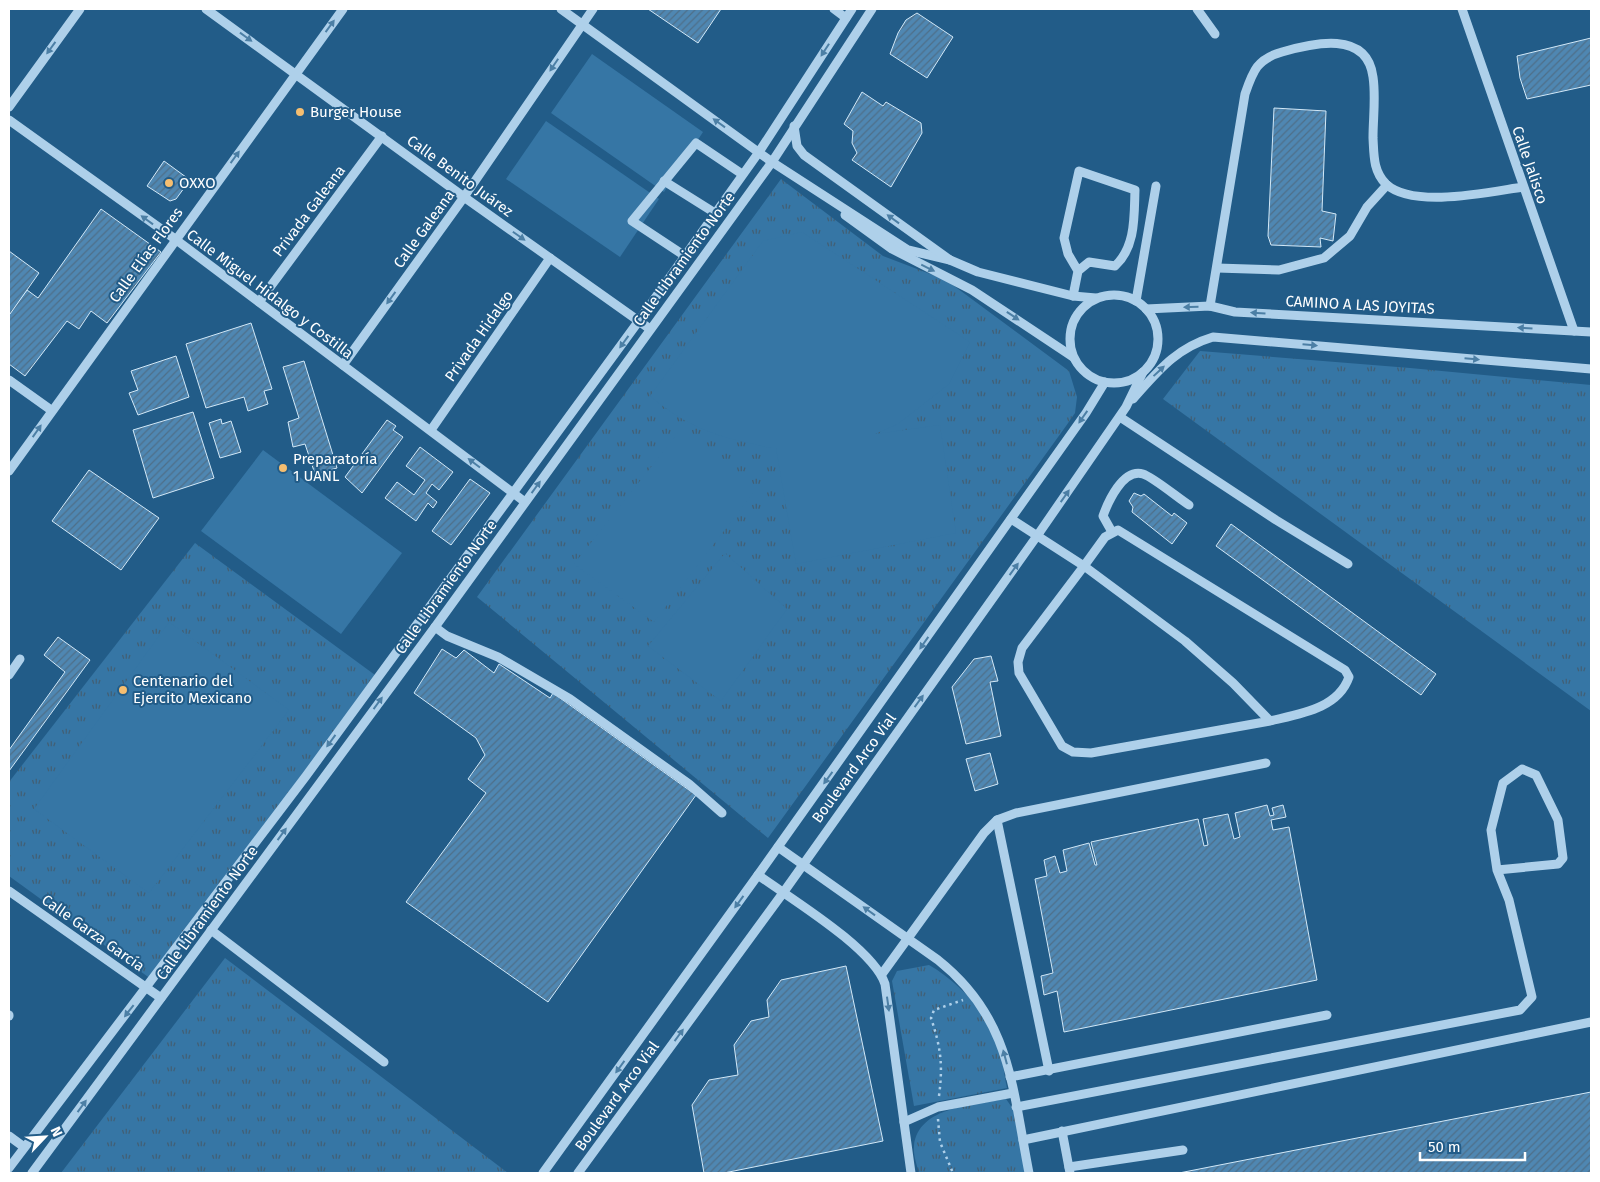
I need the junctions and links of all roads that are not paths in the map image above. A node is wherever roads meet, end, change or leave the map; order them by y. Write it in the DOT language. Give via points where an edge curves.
graph roads {
  1 [pos="80,9"];
  2 [pos="206,9"];
  3 [pos="343,9"];
  4 [pos="561,9"];
  5 [pos="593,9"];
  6 [pos="834,9"];
  7 [pos="852,9"];
  8 [pos="872,9"];
  9 [pos="1197,9"];
  10 [pos="1462,9"];
  11 [pos="846,18"];
  12 [pos="582,25"];
  13 [pos="1215,34"];
  14 [pos="296,74"];
  15 [pos="9,108"];
  16 [pos="9,120"];
  17 [pos="794,126"];
  18 [pos="382,136"];
  19 [pos="759,152"];
  20 [pos="772,162"];
  21 [pos="742,174"];
  22 [pos="664,181"];
  23 [pos="1387,185"];
  24 [pos="1156,186"];
  25 [pos="1523,187"];
  26 [pos="464,197"];
  27 [pos="715,213"];
  28 [pos="175,239"];
  29 [pos="685,256"];
  30 [pos="550,258"];
  31 [pos="950,260"];
  32 [pos="1217,268"];
  33 [pos="1078,271"];
  34 [pos="1073,296"];
  35 [pos="1096,298"];
  36 [pos="1136,301"];
  37 [pos="259,302"];
  38 [pos="1210,306"];
  39 [pos="1146,310"];
  40 [pos="638,322"];
  41 [pos="650,329"];
  42 [pos="1574,331"];
  43 [pos="1591,332"];
  44 [pos="1074,356"];
  45 [pos="343,365"];
  46 [pos="1591,369"];
  47 [pos="1143,372"];
  48 [pos="9,380"];
  49 [pos="1105,382"];
  50 [pos="1126,407"];
  51 [pos="51,410"];
  52 [pos="1120,417"];
  53 [pos="431,430"];
  54 [pos="9,470"];
  55 [pos="513,492"];
  56 [pos="525,502"];
  57 [pos="1189,505"];
  58 [pos="1012,519"];
  59 [pos="1112,532"];
  60 [pos="1037,536"];
  61 [pos="1348,564"];
  62 [pos="1084,566"];
  63 [pos="435,627"];
  64 [pos="20,659"];
  65 [pos="9,675"];
  66 [pos="1270,721"];
  67 [pos="1266,763"];
  68 [pos="722,813"];
  69 [pos="997,820"];
  70 [pos="778,847"];
  71 [pos="803,864"];
  72 [pos="1497,870"];
  73 [pos="758,875"];
  74 [pos="224,884"];
  75 [pos="9,891"];
  76 [pos="783,893"];
  77 [pos="237,894"];
  78 [pos="211,930"];
  79 [pos="908,940"];
  80 [pos="882,974"];
  81 [pos="146,988"];
  82 [pos="161,998"];
  83 [pos="1327,1015"];
  84 [pos="1591,1022"];
  85 [pos="384,1062"];
  86 [pos="1050,1071"];
  87 [pos="1010,1077"];
  88 [pos="1014,1093"];
  89 [pos="1016,1107"];
  90 [pos="904,1122"];
  91 [pos="1062,1130"];
  92 [pos="9,1136"];
  93 [pos="1023,1140"];
  94 [pos="24,1147"];
  95 [pos="1183,1150"];
  96 [pos="9,1168"];
  97 [pos="1070,1170"];
  98 [pos="32,1173"];
  99 [pos="543,1173"];
  100 [pos="578,1173"];
  101 [pos="911,1173"];
  102 [pos="1029,1173"];
  1 -- 15 [label="street, one-way"];
  2 -- 14 [label="street, Calle Benito Juárez, one-way"];
  14 -- 3 [label="street, Calle Elías Flores, one-way"];
  4 -- 12 [label="street"];
  5 -- 12 [label="street, Calle Galeana"];
  6 -- 11 [label="street"];
  7 -- 11 [label="street, Calle Libramiento Norte"];
  8 -- 17 [label="street, Calle Libramiento Norte"];
  9 -- 13 [label="street"];
  10 -- 25 [label="street, Calle Jalisco"];
  11 -- 19 [label="street, Calle Libramiento Norte, one-way"];
  19 -- 12 [label="street, one-way"];
  12 -- 26 [label="street, Calle Galeana, one-way"];
  14 -- 18 [label="street, Calle Benito Juárez"];
  28 -- 14 [label="street, Calle Elías Flores, one-way"];
  28 -- 16 [label="street, Calle Miguel Hidalgo y Costilla, one-way"];
  17 -- 20 [label="street, Calle Libramiento Norte"];
  31 -- 17 [label="street, one-way" via="804,155 797,146"];
  18 -- 26 [label="street, Calle Benito Juárez"];
  18 -- 37 [label="street, Privada Galeana"];
  19 -- 20 [label="street"];
  19 -- 21 [label="street, Calle Libramiento Norte"];
  20 -- 31 [label="street" via="908,250"];
  20 -- 41 [label="street, Calle Libramiento Norte"];
  20 -- 44 [label="street, one-way" via="892,249 972,290"];
  21 -- 22 [label="street" via="696,143"];
  21 -- 27 [label="street, Calle Libramiento Norte"];
  22 -- 27 [label="street"];
  22 -- 29 [label="street" via="632,221"];
  23 -- 25 [label="street" via="1427,198"];
  23 -- 32 [label="street" via="1367,207 1350,236 1324,258 1279,270"];
  23 -- 32 [label="street" via="1376,171 1373,76 1368,62 1358,51 1331,41 1273,54 1259,63 1245,94"];
  24 -- 36 [label="street"];
  25 -- 42 [label="street, Calle Jalisco"];
  26 -- 30 [label="street, Calle Benito Juárez, one-way"];
  26 -- 45 [label="street, Calle Galeana, one-way"];
  27 -- 29 [label="street, Calle Libramiento Norte"];
  28 -- 37 [label="street, Calle Miguel Hidalgo y Costilla"];
  28 -- 51 [label="street, Calle Elías Flores"];
  29 -- 40 [label="street, Calle Libramiento Norte"];
  30 -- 40 [label="street, Calle Benito Juárez"];
  30 -- 53 [label="street, Privada Hidalgo"];
  31 -- 34 [label="street" via="978,272"];
  32 -- 38 [label="street"];
  33 -- 33 [label="street" via="1088,262 1115,266 1123,259 1133,234 1135,190 1079,171 1064,238 1068,254"];
  33 -- 34 [label="street"];
  34 -- 35 [label="street"];
  35 -- 36 [label="street" via="1123,296"];
  35 -- 44 [label="street" via="1084,306 1071,329 1070,343"];
  36 -- 39 [label="street"];
  37 -- 45 [label="street, Calle Miguel Hidalgo y Costilla"];
  38 -- 39 [label="street, CAMINO A LAS JOYITAS, one-way"];
  42 -- 38 [label="street, CAMINO A LAS JOYITAS, one-way" via="1235,312"];
  39 -- 47 [label="street" via="1158,334 1152,361"];
  40 -- 41 [label="street, Calle Benito Juárez"];
  40 -- 55 [label="street, Calle Libramiento Norte, one-way"];
  56 -- 41 [label="street, Calle Libramiento Norte, one-way"];
  42 -- 43 [label="street, CAMINO A LAS JOYITAS"];
  44 -- 49 [label="street" via="1081,368"];
  45 -- 53 [label="street, Calle Miguel Hidalgo y Costilla"];
  50 -- 46 [label="street, one-way" via="1180,352 1193,343 1213,337"];
  47 -- 49 [label="street" via="1118,383"];
  47 -- 50 [label="street, Boulevard Arco Vial"];
  48 -- 51 [label="street"];
  49 -- 58 [label="street, Boulevard Arco Vial, one-way"];
  50 -- 52 [label="street, Boulevard Arco Vial"];
  54 -- 51 [label="street, Calle Elías Flores, one-way"];
  60 -- 52 [label="street, Boulevard Arco Vial, one-way"];
  52 -- 61 [label="street"];
  55 -- 53 [label="street, Calle Miguel Hidalgo y Costilla, one-way"];
  55 -- 56 [label="street, Calle Miguel Hidalgo y Costilla"];
  55 -- 74 [label="street, Calle Libramiento Norte, one-way"];
  56 -- 63 [label="street, Calle Libramiento Norte"];
  57 -- 59 [label="street" via="1143,474 1133,474 1125,478 1108,501 1103,516"];
  58 -- 60 [label="street"];
  58 -- 70 [label="street, Boulevard Arco Vial, one-way"];
  59 -- 62 [label="street"];
  59 -- 66 [label="street" via="1118,530 1345,670 1349,677 1345,688 1336,697 1322,706"];
  60 -- 62 [label="street"];
  71 -- 60 [label="street, Boulevard Arco Vial, one-way"];
  62 -- 66 [label="street" via="1185,640"];
  62 -- 66 [label="street" via="1022,648 1018,662 1019,673 1062,746 1073,752 1091,753"];
  63 -- 68 [label="street" via="447,636 498,657 570,699 689,784"];
  77 -- 63 [label="street, Calle Libramiento Norte, one-way"];
  64 -- 65 [label="street"];
  67 -- 69 [label="street" via="1016,813"];
  69 -- 79 [label="street" via="984,833"];
  69 -- 86 [label="street"];
  70 -- 71 [label="street"];
  70 -- 73 [label="street, Boulevard Arco Vial"];
  71 -- 76 [label="street, Boulevard Arco Vial"];
  79 -- 71 [label="street, one-way"];
  72 -- 72 [label="street" via="1491,830 1500,793 1503,783 1522,769 1536,775 1558,820 1563,858 1558,864"];
  72 -- 89 [label="street" via="1509,900 1532,997 1520,1010"];
  73 -- 76 [label="street"];
  73 -- 99 [label="street, Boulevard Arco Vial, one-way"];
  74 -- 77 [label="street"];
  74 -- 81 [label="street, Calle Libramiento Norte"];
  75 -- 81 [label="street, Calle Garza García"];
  76 -- 80 [label="street" via="847,940"];
  100 -- 76 [label="street, Boulevard Arco Vial, one-way"];
  77 -- 78 [label="street, Calle Libramiento Norte"];
  78 -- 82 [label="street, Calle Libramiento Norte"];
  78 -- 85 [label="street"];
  79 -- 80 [label="street"];
  87 -- 79 [label="street, one-way" via="1001,1043 976,996 959,976"];
  80 -- 90 [label="street, one-way"];
  81 -- 82 [label="street, Calle Garza García"];
  81 -- 94 [label="street, Calle Libramiento Norte, one-way"];
  98 -- 82 [label="street, Calle Libramiento Norte, one-way"];
  83 -- 86 [label="street"];
  84 -- 91 [label="street"];
  86 -- 87 [label="street"];
  87 -- 88 [label="street"];
  88 -- 89 [label="street"];
  88 -- 90 [label="street" via="938,1107"];
  89 -- 93 [label="street"];
  90 -- 101 [label="street"];
  91 -- 93 [label="street"];
  91 -- 97 [label="street"];
  92 -- 94 [label="street"];
  93 -- 102 [label="street"];
  94 -- 96 [label="street, Calle Libramiento Norte"];
  95 -- 97 [label="street"];
}
